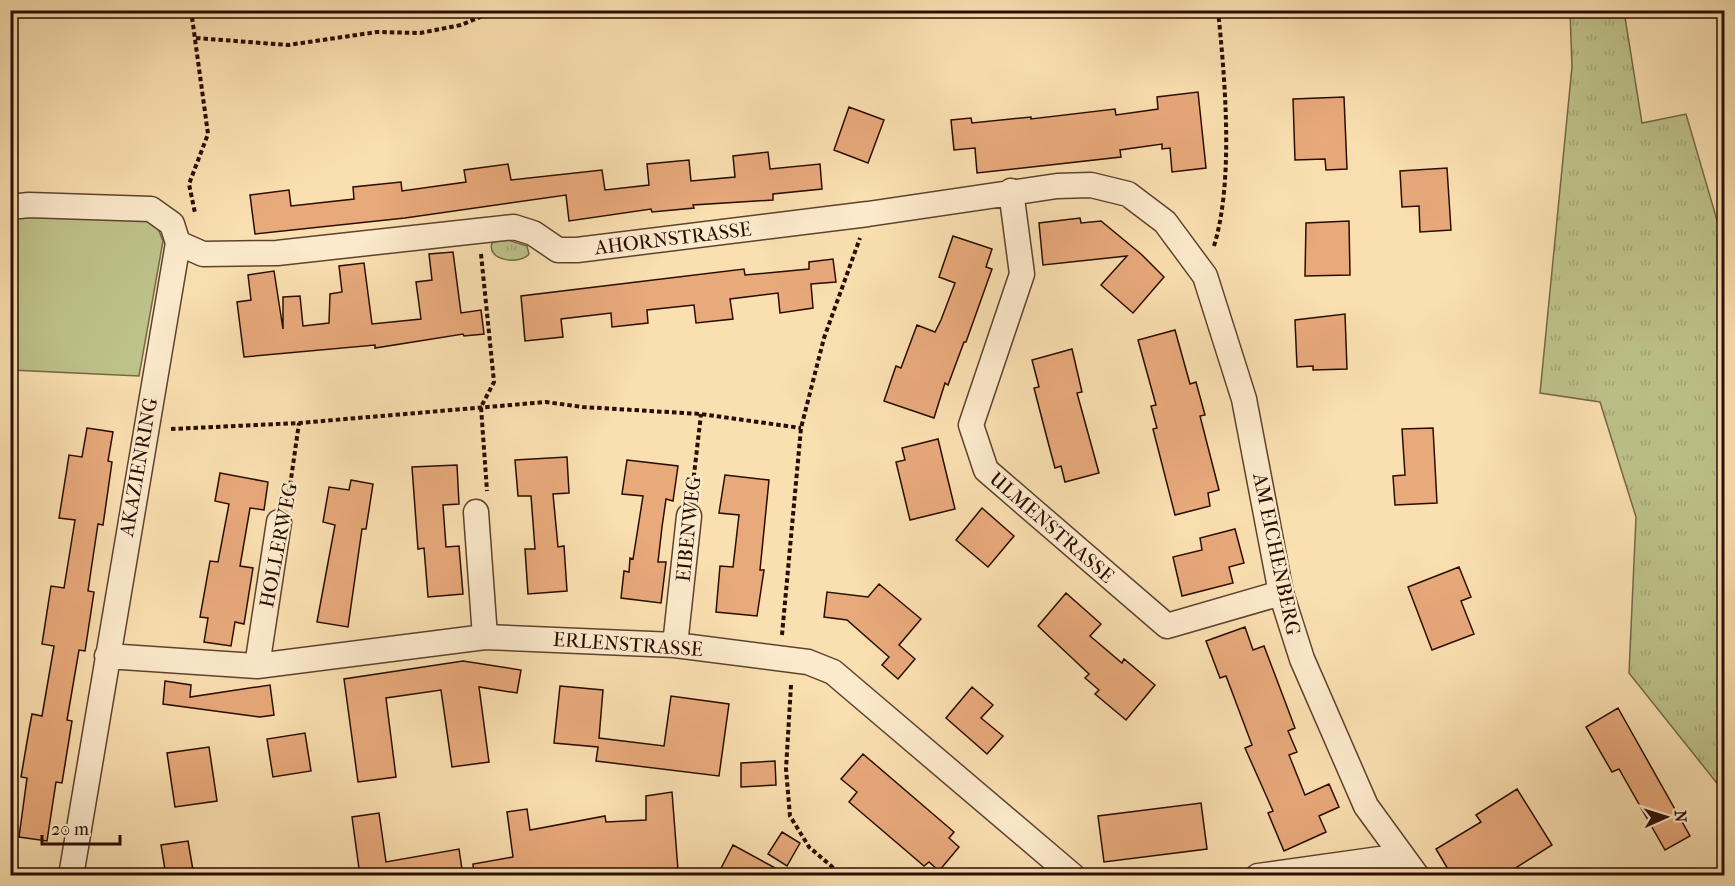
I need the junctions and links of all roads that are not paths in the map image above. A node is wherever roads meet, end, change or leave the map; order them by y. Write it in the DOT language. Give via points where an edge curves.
graph roads {
  1 [pos="1011,191"];
  2 [pos="10,207"];
  3 [pos="1165,222"];
  4 [pos="178,243"];
  5 [pos="476,512"];
  6 [pos="690,516"];
  7 [pos="279,522"];
  8 [pos="1281,593"];
  9 [pos="485,637"];
  10 [pos="675,645"];
  11 [pos="107,656"];
  12 [pos="257,666"];
  13 [pos="1401,856"];
  14 [pos="1300,873"];
  15 [pos="71,876"];
  16 [pos="1073,876"];
  17 [pos="1258,876"];
  18 [pos="1417,876"];
  1 -- 3 [label="street, AHORNSTRASSE" via="1091,184 1128,194"];
  1 -- 4 [label="street, AHORNSTRASSE" via="868,214 577,250 558,250 533,233 514,227 277,253 203,254"];
  1 -- 8 [label="street, ULMENSTRASSE" via="1022,274 971,425 986,470 1167,626"];
  2 -- 4 [label="street" via="152,209 172,224"];
  3 -- 8 [label="street, AM EICHENBERG" via="1205,276 1244,399"];
  4 -- 11 [label="street, AKAZIENRING"];
  5 -- 9 [label="street"];
  6 -- 10 [label="street, EIBENWEG"];
  7 -- 12 [label="street, HOLLERWEG"];
  8 -- 13 [label="street, AM EICHENBERG" via="1302,659 1366,806"];
  9 -- 10 [label="street, ERLENSTRASSE"];
  9 -- 12 [label="street, ERLENSTRASSE"];
  10 -- 16 [label="street, ERLENSTRASSE" via="808,662 833,672"];
  11 -- 12 [label="street, ERLENSTRASSE"];
  11 -- 15 [label="street, AKAZIENRING"];
  13 -- 14 [label="street"];
  13 -- 18 [label="street, AM EICHENBERG"];
  14 -- 17 [label="street"];
}
